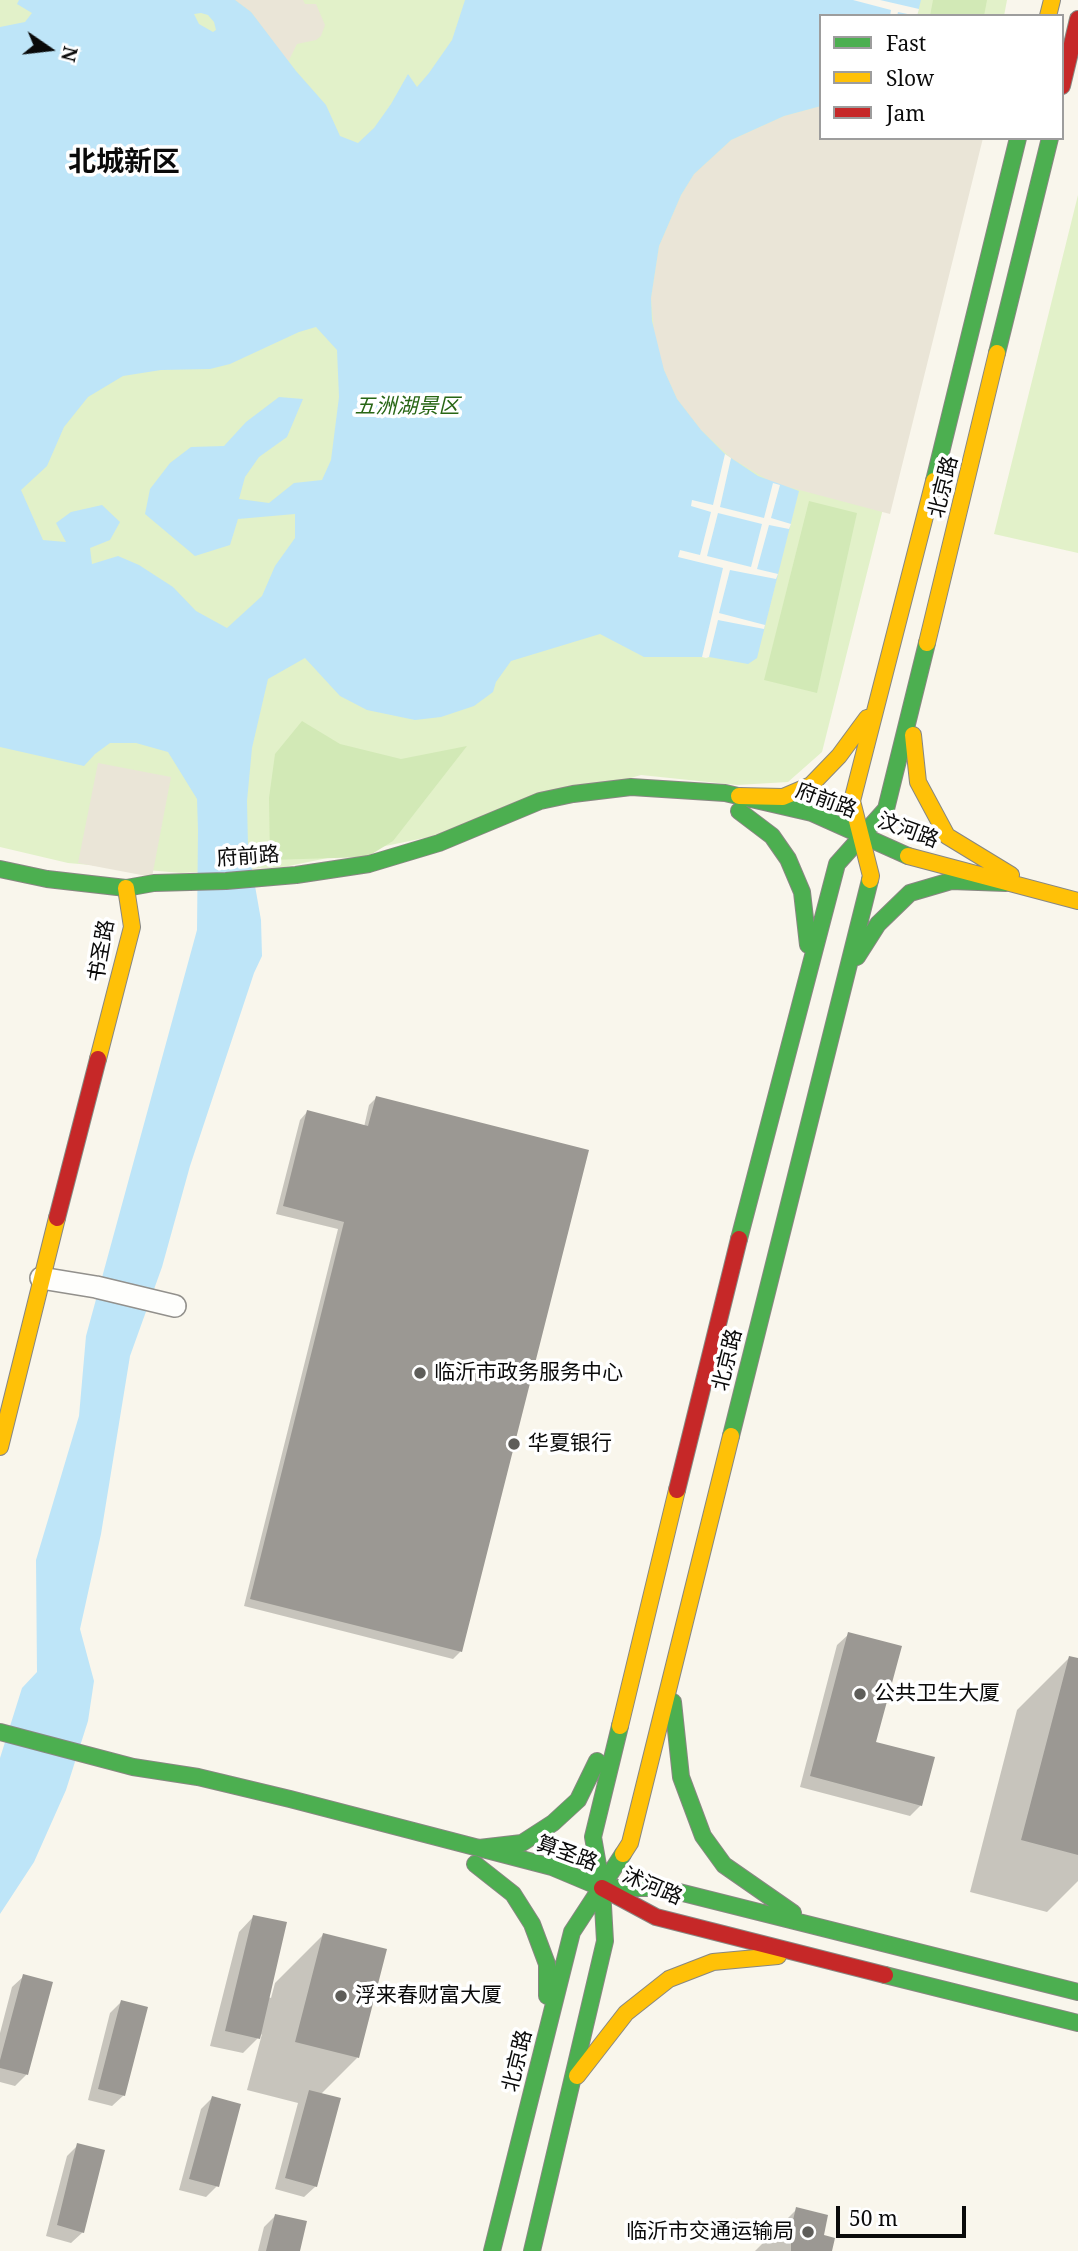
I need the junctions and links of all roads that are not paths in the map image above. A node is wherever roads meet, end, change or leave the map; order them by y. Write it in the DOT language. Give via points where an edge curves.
graph roads {
  1 [pos="1078,20"];
  2 [pos="1064,78"];
  3 [pos="1018,140"];
  4 [pos="1050,140"];
  5 [pos="877,705"];
  6 [pos="911,710"];
  7 [pos="739,804"];
  8 [pos="506,832"];
  9 [pos="860,836"];
  10 [pos="481,843"];
  11 [pos="0,854"];
  12 [pos="0,869"];
  13 [pos="1009,879"];
  14 [pos="297,882"];
  15 [pos="127,888"];
  16 [pos="1078,891"];
  17 [pos="1078,901"];
  18 [pos="810,966"];
  19 [pos="846,973"];
  20 [pos="41,1278"];
  21 [pos="169,1304"];
  22 [pos="0,1396"];
  23 [pos="0,1447"];
  24 [pos="670,1680"];
  25 [pos="630,1684"];
  26 [pos="0,1732"];
  27 [pos="127,1776"];
  28 [pos="233,1802"];
  29 [pos="296,1817"];
  30 [pos="437,1854"];
  31 [pos="472,1858"];
  32 [pos="512,1874"];
  33 [pos="548,1883"];
  34 [pos="602,1888"];
  35 [pos="809,1924"];
  36 [pos="802,1954"];
  37 [pos="1078,1993"];
  38 [pos="1078,2023"];
  39 [pos="547,2030"];
  40 [pos="571,2084"];
  41 [pos="492,2251"];
  42 [pos="532,2251"];
  1 -- 2 [label="main road"];
  3 -- 5 [label="main road, 北京路"];
  4 -- 6 [label="main road, 北京路"];
  5 -- 7 [label="main road" via="811,785 783,797"];
  5 -- 9 [label="main road, 北京路" via="852,801"];
  6 -- 9 [label="main road, 北京路" via="886,808"];
  6 -- 13 [label="main road" via="918,782 937,820 947,836"];
  7 -- 8 [label="main road, 府前路" via="631,802 545,816"];
  7 -- 9 [label="main road, 府前路" via="812,813"];
  7 -- 14 [label="main road, 府前路" via="686,789 631,787 573,794 540,802 439,843"];
  7 -- 18 [label="main road" via="788,859 802,892"];
  9 -- 13 [label="main road, 汶河路" via="917,843"];
  9 -- 18 [label="main road, 北京路" via="837,864"];
  9 -- 19 [label="main road, 北京路" via="871,876"];
  10 -- 14 [label="main road, 府前路" via="373,878"];
  11 -- 15 [label="main road, 府前路" via="97,874"];
  12 -- 15 [label="main road, 府前路" via="47,880"];
  13 -- 16 [label="main road, 汶河路"];
  13 -- 17 [label="main road, 汶河路"];
  13 -- 19 [label="main road" via="951,881 910,893 878,924"];
  14 -- 15 [label="main road, 府前路" via="180,881"];
  14 -- 15 [label="main road, 府前路" via="177,898"];
  15 -- 20 [label="main road, 书圣路" via="132,927"];
  15 -- 22 [label="main road, 书圣路"];
  18 -- 25 [label="main road, 北京路"];
  19 -- 24 [label="main road, 北京路"];
  20 -- 21 [label="street"];
  20 -- 23 [label="main road, 书圣路"];
  24 -- 34 [label="main road, 北京路" via="630,1843"];
  24 -- 35 [label="main road" via="681,1777 703,1836 724,1865"];
  25 -- 31 [label="main road" via="578,1800 522,1843"];
  25 -- 34 [label="main road, 北京路" via="593,1836"];
  26 -- 27 [label="main road, 算圣路"];
  27 -- 28 [label="main road, 算圣路"];
  27 -- 31 [label="main road, 算圣路" via="198,1777 277,1796"];
  29 -- 30 [label="main road"];
  31 -- 32 [label="main road, 算圣路"];
  31 -- 34 [label="main road, 算圣路" via="552,1867"];
  31 -- 39 [label="main road" via="513,1894 532,1924 547,1964"];
  33 -- 34 [label="main road, 算圣路"];
  34 -- 35 [label="main road, 沭河路" via="663,1888"];
  34 -- 36 [label="main road, 沭河路" via="656,1917"];
  34 -- 39 [label="main road, 北京路" via="572,1932"];
  34 -- 40 [label="main road, 北京路" via="605,1941"];
  35 -- 37 [label="main road, 沭河路"];
  36 -- 38 [label="main road, 沭河路"];
  36 -- 40 [label="main road" via="713,1962 668,1979 626,2013"];
  39 -- 41 [label="main road, 北京路"];
  40 -- 42 [label="main road, 北京路"];
}
